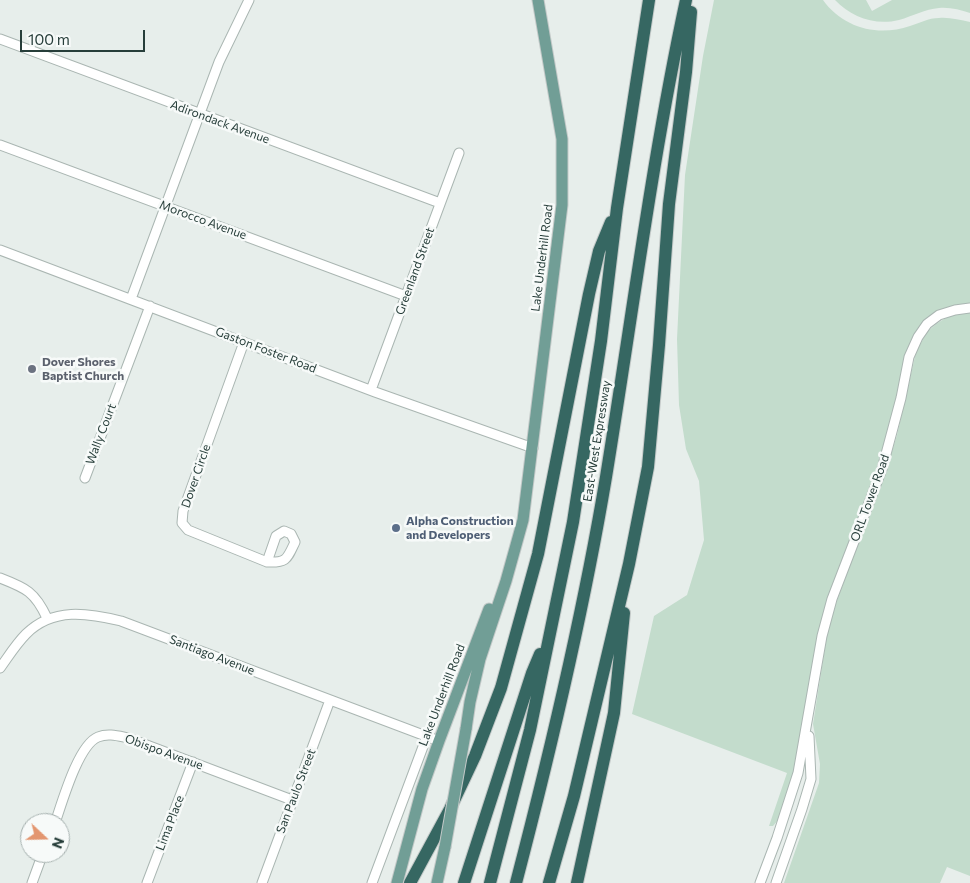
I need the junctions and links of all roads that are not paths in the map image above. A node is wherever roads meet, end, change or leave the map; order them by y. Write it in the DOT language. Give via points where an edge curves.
graph roads {
  1 [pos="249,0"];
  2 [pos="538,0"];
  3 [pos="649,0"];
  4 [pos="686,0"];
  5 [pos="692,0"];
  6 [pos="0,40"];
  7 [pos="200,114"];
  8 [pos="0,144"];
  9 [pos="458,153"];
  10 [pos="440,203"];
  11 [pos="166,206"];
  12 [pos="617,208"];
  13 [pos="0,250"];
  14 [pos="406,296"];
  15 [pos="131,299"];
  16 [pos="150,306"];
  17 [pos="970,308"];
  18 [pos="244,342"];
  19 [pos="371,390"];
  20 [pos="533,448"];
  21 [pos="85,478"];
  22 [pos="522,520"];
  23 [pos="267,562"];
  24 [pos="629,564"];
  25 [pos="0,578"];
  26 [pos="47,618"];
  27 [pos="551,626"];
  28 [pos="0,668"];
  29 [pos="330,700"];
  30 [pos="808,720"];
  31 [pos="427,736"];
  32 [pos="439,741"];
  33 [pos="193,762"];
  34 [pos="292,800"];
  35 [pos="59,813"];
  36 [pos="777,838"];
  37 [pos="790,844"];
  38 [pos="39,863"];
  39 [pos="32,883"];
  40 [pos="147,883"];
  41 [pos="262,883"];
  42 [pos="372,883"];
  43 [pos="397,883"];
  44 [pos="410,883"];
  45 [pos="437,883"];
  46 [pos="464,883"];
  47 [pos="490,883"];
  48 [pos="516,883"];
  49 [pos="549,883"];
  50 [pos="577,883"];
  51 [pos="760,883"];
  52 [pos="776,883"];
  1 -- 7 [label="street" via="219,62"];
  2 -- 20 [label="main road, Lake Underhill Road" via="562,139 563,174"];
  3 -- 12 [label="highway, East-West Expressway"];
  4 -- 48 [label="highway, East-West Expressway" via="592,554 547,762"];
  5 -- 24 [label="highway" via="669,204 648,467"];
  6 -- 7 [label="street, Adirondack Avenue"];
  7 -- 10 [label="street, Adirondack Avenue"];
  7 -- 11 [label="street"];
  8 -- 11 [label="street, Morocco Avenue"];
  9 -- 10 [label="street, Greenland Street"];
  10 -- 14 [label="street, Greenland Street"];
  11 -- 14 [label="street, Morocco Avenue"];
  11 -- 15 [label="street"];
  12 -- 27 [label="highway, East-West Expressway" via="601,341 573,522"];
  12 -- 44 [label="highway" via="599,251 538,554 501,688 475,756"];
  13 -- 15 [label="street, Gaston Foster Road"];
  14 -- 19 [label="street, Greenland Street"];
  15 -- 16 [label="street, Gaston Foster Road"];
  16 -- 18 [label="street, Gaston Foster Road"];
  16 -- 21 [label="street, Wally Court"];
  17 -- 30 [label="street, ORL Tower Road" via="940,315 927,324 909,357 882,469 832,599 822,636"];
  18 -- 19 [label="street, Gaston Foster Road"];
  18 -- 23 [label="street, Dover Circle" via="183,511 182,523 188,530"];
  19 -- 20 [label="street, Gaston Foster Road"];
  20 -- 22 [label="main road, Lake Underhill Road"];
  22 -- 32 [label="main road, Lake Underhill Road"];
  22 -- 45 [label="main road, Lake Underhill Road, bridge" via="480,659"];
  24 -- 49 [label="highway" via="574,796"];
  24 -- 50 [label="highway" via="614,713"];
  25 -- 26 [label="street" via="23,587 35,597"];
  26 -- 28 [label="street, Santiago Avenue" via="26,634"];
  26 -- 29 [label="street, Santiago Avenue" via="73,614 121,621"];
  27 -- 46 [label="highway" via="532,673"];
  27 -- 47 [label="highway, East-West Expressway" via="530,730"];
  29 -- 31 [label="street, Santiago Avenue"];
  29 -- 34 [label="street, San Paulo Street"];
  30 -- 36 [label="street, ORL Tower Road" via="798,773"];
  30 -- 37 [label="street, ORL Tower Road" via="811,780"];
  31 -- 32 [label="street, Santiago Avenue"];
  31 -- 42 [label="street, Lake Underhill Road"];
  32 -- 43 [label="main road, Lake Underhill Road" via="422,789"];
  33 -- 34 [label="street, Obispo Avenue"];
  33 -- 35 [label="street, Obispo Avenue" via="128,738 112,735 97,738 89,743 79,758"];
  33 -- 40 [label="street, Lima Place"];
  34 -- 41 [label="street, San Paulo Street"];
  36 -- 37 [label="street"];
  36 -- 51 [label="street, ORL Tower Road"];
  37 -- 52 [label="street, ORL Tower Road"];
  38 -- 39 [label="street"];
}
